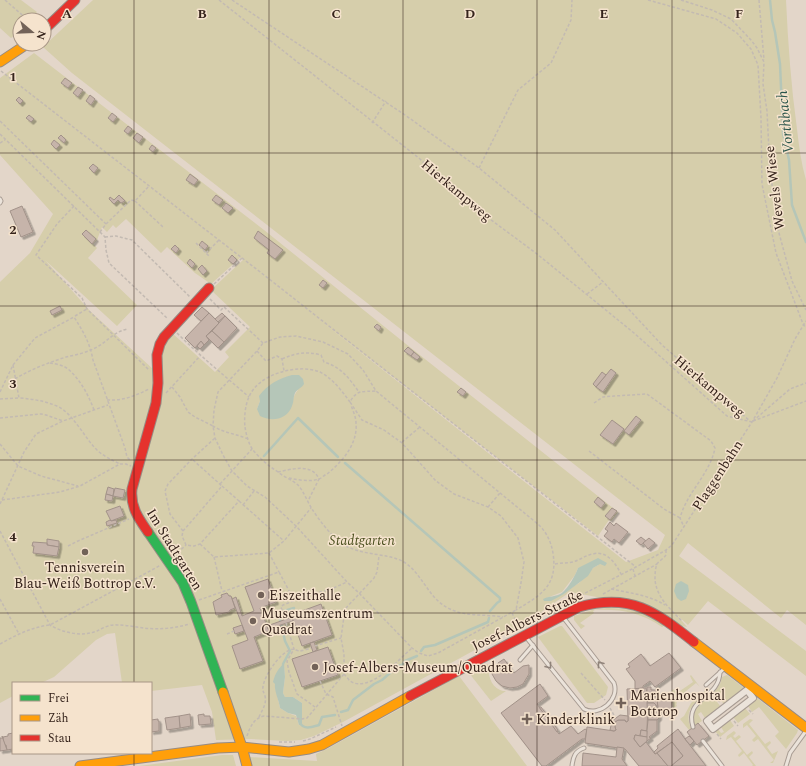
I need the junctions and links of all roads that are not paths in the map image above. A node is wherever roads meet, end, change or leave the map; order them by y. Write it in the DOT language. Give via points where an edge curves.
graph roads {
  1 [pos="75,0"];
  2 [pos="52,22"];
  3 [pos="15,52"];
  4 [pos="0,62"];
  5 [pos="0,199"];
  6 [pos="0,203"];
  7 [pos="207,291"];
  8 [pos="562,615"];
  9 [pos="525,635"];
  10 [pos="533,645"];
  11 [pos="520,660"];
  12 [pos="727,666"];
  13 [pos="720,672"];
  14 [pos="706,685"];
  15 [pos="754,698"];
  16 [pos="693,727"];
  17 [pos="806,730"];
  18 [pos="703,741"];
  19 [pos="242,747"];
  20 [pos="584,748"];
  21 [pos="80,766"];
  22 [pos="247,766"];
  23 [pos="572,766"];
  24 [pos="722,766"];
  25 [pos="786,766"];
  1 -- 2 [label="street"];
  3 -- 4 [label="street"];
  5 -- 6 [label="lane"];
  7 -- 19 [label="street, Im Stadtgarten" via="173,326 160,344 157,355 156,403 132,497 136,515 183,583 192,602"];
  8 -- 9 [label="street, Josef-Albers-Straße"];
  10 -- 8 [label="lane, one-way" via="587,711 600,710 614,697 614,683"];
  8 -- 12 [label="street, Josef-Albers-Straße" via="594,602 636,605 666,620"];
  9 -- 10 [label="lane"];
  9 -- 19 [label="street, Josef-Albers-Straße" via="343,729 322,745 289,752"];
  10 -- 11 [label="lane"];
  12 -- 13 [label="lane"];
  12 -- 17 [label="street, Josef-Albers-Straße"];
  13 -- 14 [label="lane"];
  13 -- 16 [label="lane" via="715,688 693,709 690,720"];
  15 -- 15 [label="street" via="713,729 707,721 747,690"];
  17 -- 25 [label="lane" via="790,754"];
  18 -- 24 [label="lane"];
  19 -- 21 [label="street, Josef-Albers-Straße"];
  19 -- 22 [label="street, Im Stadtgarten"];
  20 -- 23 [label="lane" via="578,750"];
}
